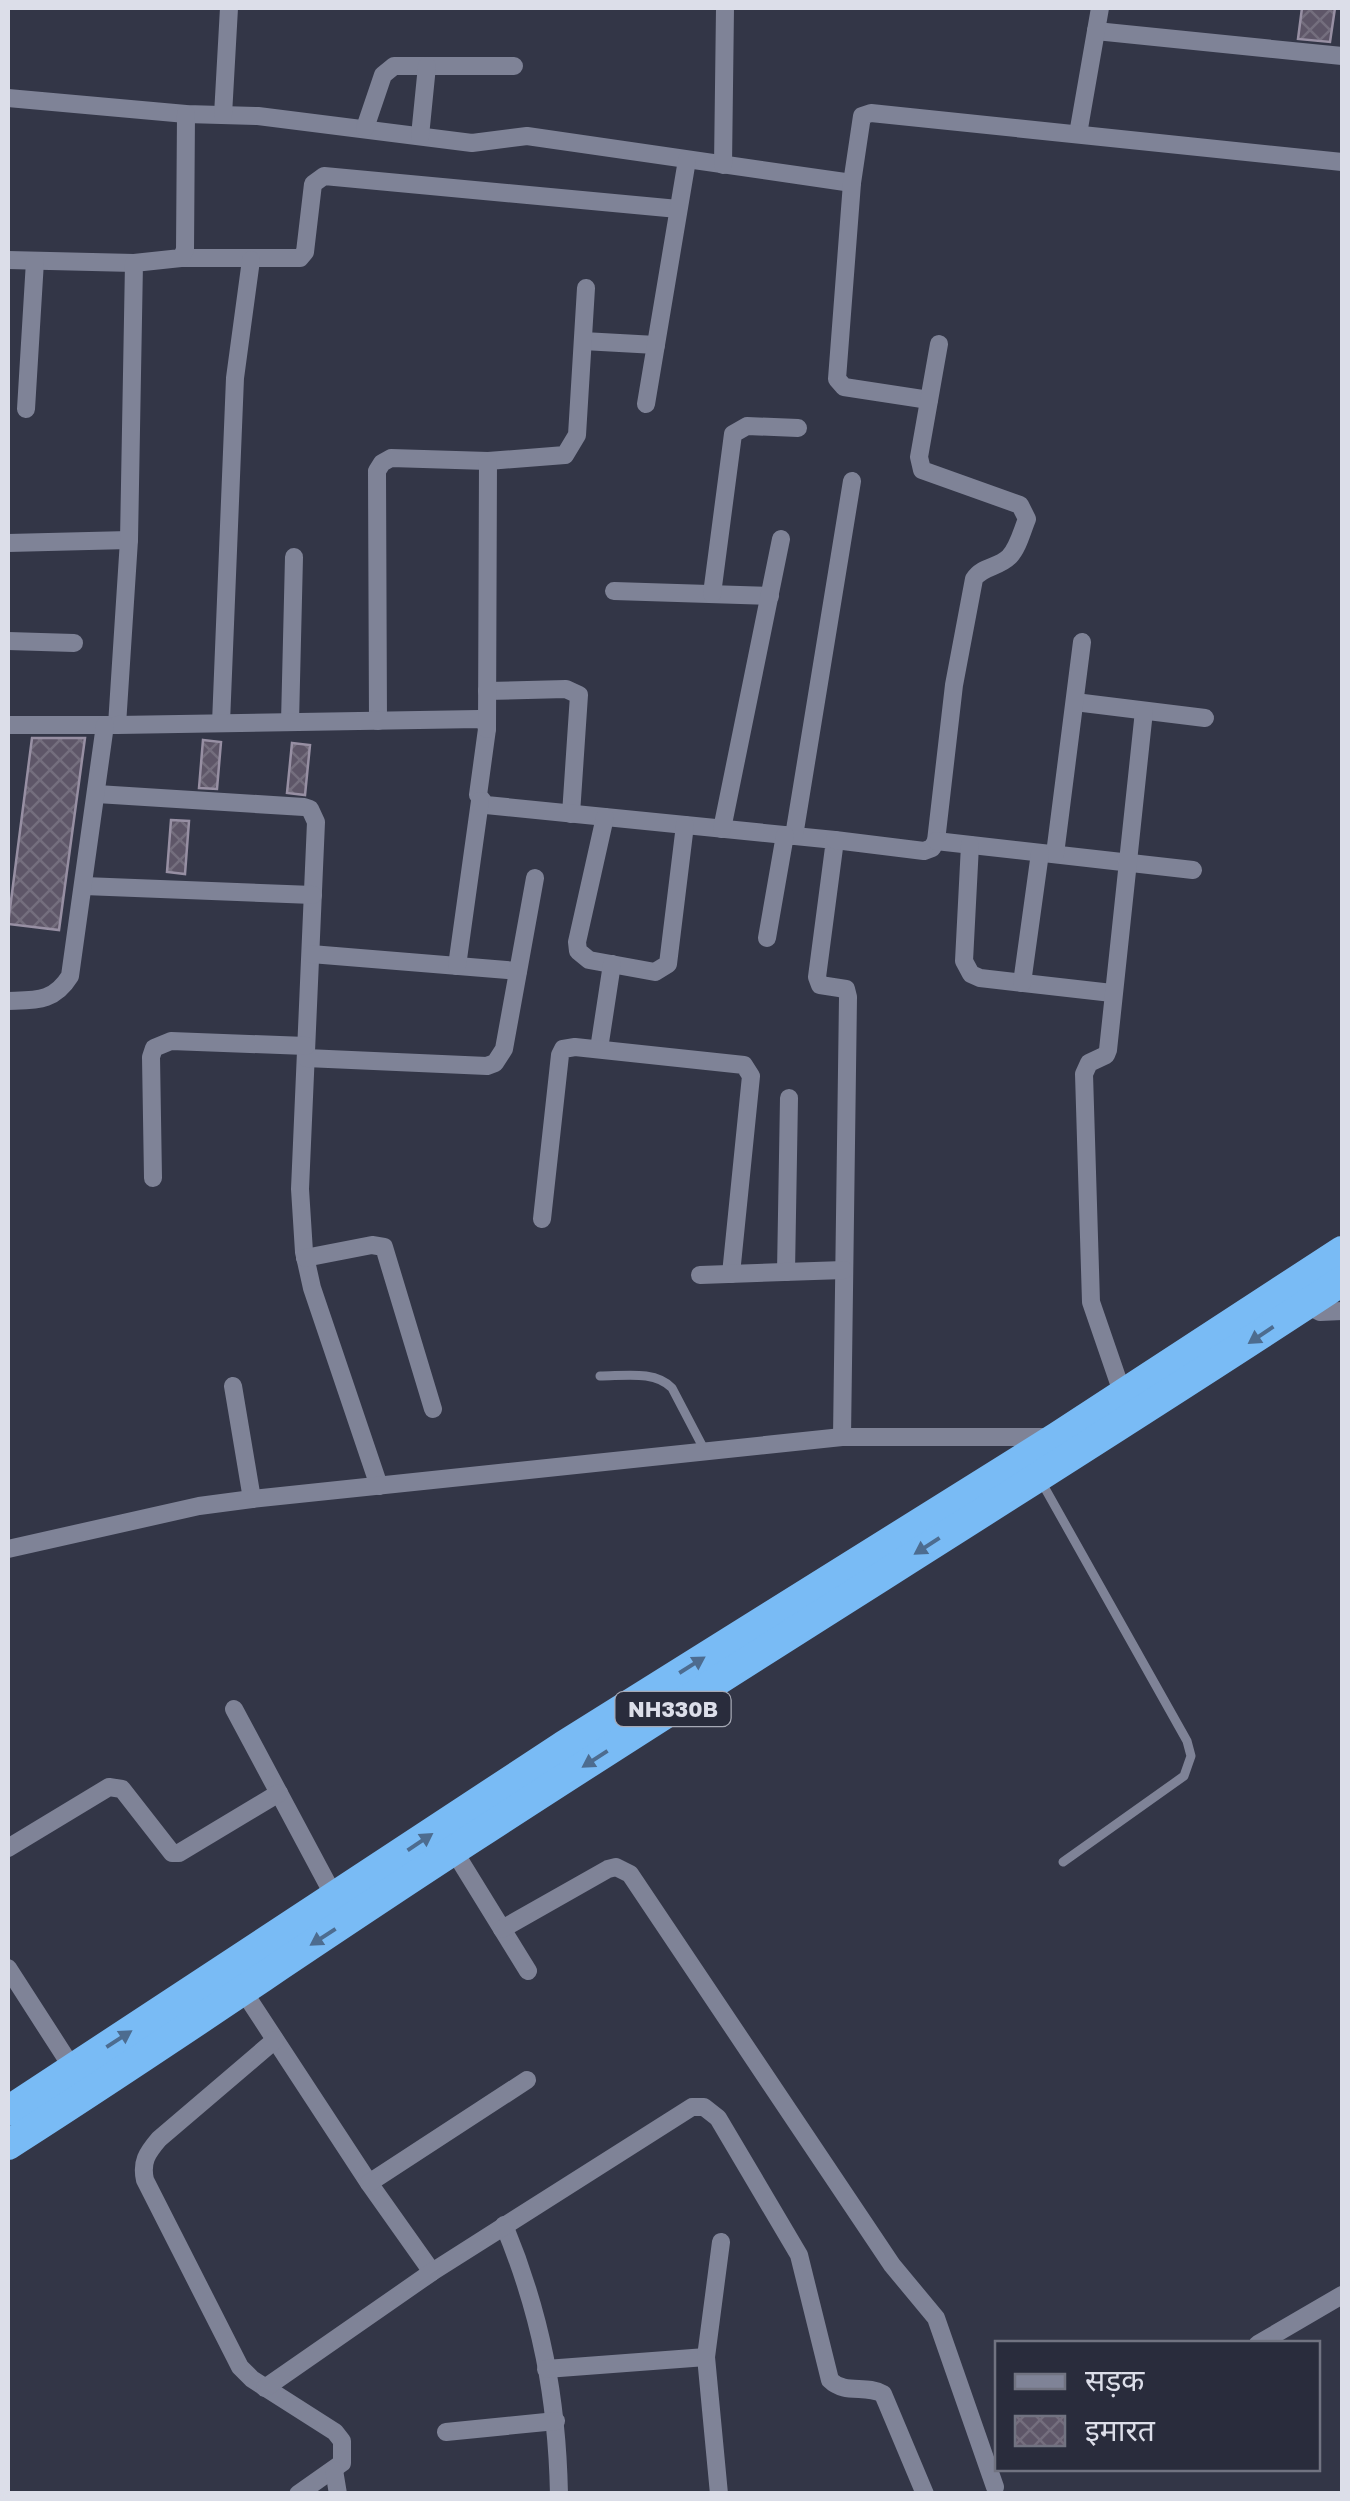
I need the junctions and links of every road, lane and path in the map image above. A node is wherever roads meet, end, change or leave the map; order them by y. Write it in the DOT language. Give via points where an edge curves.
graph roads {
  1 [pos="229,8"];
  2 [pos="725,8"];
  3 [pos="1100,8"];
  4 [pos="1096,31"];
  5 [pos="1342,56"];
  6 [pos="427,66"];
  7 [pos="514,66"];
  8 [pos="8,98"];
  9 [pos="186,114"];
  10 [pos="223,115"];
  11 [pos="365,128"];
  12 [pos="1078,134"];
  13 [pos="420,136"];
  14 [pos="687,160"];
  15 [pos="1342,162"];
  16 [pos="723,165"];
  17 [pos="852,183"];
  18 [pos="678,209"];
  19 [pos="181,258"];
  20 [pos="8,260"];
  21 [pos="251,260"];
  22 [pos="35,261"];
  23 [pos="134,263"];
  24 [pos="586,288"];
  25 [pos="582,341"];
  26 [pos="939,344"];
  27 [pos="656,346"];
  28 [pos="929,400"];
  29 [pos="646,404"];
  30 [pos="26,409"];
  31 [pos="798,428"];
  32 [pos="488,461"];
  33 [pos="852,481"];
  34 [pos="782,539"];
  35 [pos="129,540"];
  36 [pos="8,543"];
  37 [pos="294,557"];
  38 [pos="614,591"];
  39 [pos="712,594"];
  40 [pos="770,596"];
  41 [pos="8,642"];
  42 [pos="1082,642"];
  43 [pos="74,643"];
  44 [pos="487,692"];
  45 [pos="1074,702"];
  46 [pos="1144,710"];
  47 [pos="1205,718"];
  48 [pos="378,721"];
  49 [pos="290,722"];
  50 [pos="221,723"];
  51 [pos="8,725"];
  52 [pos="111,725"];
  53 [pos="487,729"];
  54 [pos="97,794"];
  55 [pos="480,801"];
  56 [pos="570,814"];
  57 [pos="604,817"];
  58 [pos="685,825"];
  59 [pos="722,828"];
  60 [pos="790,835"];
  61 [pos="835,840"];
  62 [pos="936,841"];
  63 [pos="970,845"];
  64 [pos="1047,854"];
  65 [pos="1126,862"];
  66 [pos="1193,870"];
  67 [pos="535,878"];
  68 [pos="84,886"];
  69 [pos="313,896"];
  70 [pos="766,938"];
  71 [pos="310,954"];
  72 [pos="612,964"];
  73 [pos="457,966"];
  74 [pos="518,972"];
  75 [pos="1022,983"];
  76 [pos="1112,993"];
  77 [pos="8,1002"];
  78 [pos="599,1049"];
  79 [pos="306,1052"];
  80 [pos="789,1098"];
  81 [pos="153,1178"];
  82 [pos="542,1218"];
  83 [pos="1342,1252"];
  84 [pos="305,1258"];
  85 [pos="844,1270"];
  86 [pos="786,1272"];
  87 [pos="731,1274"];
  88 [pos="700,1276"];
  89 [pos="1342,1281"];
  90 [pos="1306,1305"];
  91 [pos="1342,1311"];
  92 [pos="600,1376"];
  93 [pos="233,1386"];
  94 [pos="1122,1395"];
  95 [pos="432,1409"];
  96 [pos="842,1436"];
  97 [pos="1058,1437"];
  98 [pos="704,1451"];
  99 [pos="1032,1466"];
  100 [pos="378,1486"];
  101 [pos="252,1499"];
  102 [pos="8,1549"];
  103 [pos="234,1709"];
  104 [pos="279,1793"];
  105 [pos="8,1848"];
  106 [pos="454,1850"];
  107 [pos="1063,1862"];
  108 [pos="335,1898"];
  109 [pos="502,1929"];
  110 [pos="8,1968"];
  111 [pos="528,1971"];
  112 [pos="235,1979"];
  113 [pos="276,2040"];
  114 [pos="72,2069"];
  115 [pos="527,2080"];
  116 [pos="8,2112"];
  117 [pos="8,2145"];
  118 [pos="369,2183"];
  119 [pos="504,2226"];
  120 [pos="721,2242"];
  121 [pos="432,2272"];
  122 [pos="1342,2296"];
  123 [pos="1263,2341"];
  124 [pos="706,2357"];
  125 [pos="546,2369"];
  126 [pos="265,2388"];
  127 [pos="556,2421"];
  128 [pos="446,2432"];
  129 [pos="334,2470"];
  130 [pos="995,2487"];
  131 [pos="298,2494"];
  132 [pos="338,2494"];
  133 [pos="560,2494"];
  134 [pos="720,2494"];
  135 [pos="926,2494"];
  1 -- 10 [label="street"];
  2 -- 16 [label="street"];
  3 -- 4 [label="street"];
  4 -- 5 [label="street"];
  4 -- 12 [label="street"];
  6 -- 7 [label="street"];
  6 -- 11 [label="street" via="388,70"];
  6 -- 13 [label="street"];
  8 -- 9 [label="street"];
  9 -- 10 [label="street"];
  9 -- 19 [label="street"];
  10 -- 11 [label="street"];
  11 -- 13 [label="street"];
  12 -- 15 [label="street"];
  12 -- 17 [label="street" via="871,113 860,120"];
  13 -- 14 [label="street" via="472,143 527,136"];
  14 -- 16 [label="street"];
  14 -- 18 [label="street"];
  16 -- 17 [label="street"];
  17 -- 28 [label="street" via="837,378 844,387"];
  18 -- 21 [label="street" via="324,176 313,184 306,252 293,260"];
  18 -- 27 [label="street"];
  19 -- 21 [label="street"];
  19 -- 23 [label="street"];
  20 -- 22 [label="street"];
  21 -- 50 [label="street" via="235,378"];
  22 -- 23 [label="street"];
  22 -- 30 [label="street"];
  23 -- 35 [label="street"];
  24 -- 25 [label="street"];
  25 -- 27 [label="street"];
  25 -- 32 [label="street" via="573,446 556,457"];
  26 -- 28 [label="street"];
  27 -- 29 [label="street"];
  28 -- 62 [label="street" via="922,470 1026,512 1012,554 974,579"];
  31 -- 39 [label="street" via="747,426 733,434"];
  32 -- 44 [label="street"];
  32 -- 48 [label="street" via="391,458 378,471"];
  33 -- 60 [label="street"];
  34 -- 40 [label="street"];
  35 -- 36 [label="street"];
  35 -- 52 [label="street"];
  37 -- 49 [label="street"];
  38 -- 39 [label="street"];
  39 -- 40 [label="street"];
  40 -- 59 [label="street"];
  41 -- 43 [label="street"];
  42 -- 45 [label="street"];
  44 -- 53 [label="street"];
  44 -- 56 [label="street" via="566,689 579,696"];
  45 -- 46 [label="street"];
  45 -- 64 [label="street"];
  46 -- 47 [label="street"];
  46 -- 65 [label="street"];
  48 -- 49 [label="street"];
  48 -- 53 [label="street" via="479,719"];
  49 -- 50 [label="street"];
  50 -- 52 [label="street"];
  51 -- 52 [label="street"];
  52 -- 54 [label="street"];
  53 -- 55 [label="street"];
  54 -- 68 [label="street"];
  54 -- 69 [label="street" via="310,809 316,822"];
  55 -- 56 [label="street"];
  55 -- 73 [label="street"];
  56 -- 57 [label="street"];
  57 -- 58 [label="street"];
  57 -- 72 [label="street" via="577,942 583,957"];
  58 -- 59 [label="street"];
  58 -- 72 [label="street" via="668,964 655,972"];
  59 -- 60 [label="street"];
  60 -- 61 [label="street"];
  60 -- 70 [label="street"];
  61 -- 62 [label="street" via="924,850"];
  61 -- 85 [label="street" via="817,977 827,989 846,989 848,997"];
  62 -- 63 [label="street"];
  63 -- 64 [label="street"];
  63 -- 75 [label="street" via="966,969 980,978"];
  64 -- 65 [label="street"];
  64 -- 75 [label="street"];
  65 -- 66 [label="street"];
  65 -- 76 [label="street"];
  67 -- 74 [label="street"];
  68 -- 69 [label="street"];
  68 -- 77 [label="street" via="62,990"];
  69 -- 71 [label="street"];
  71 -- 73 [label="street"];
  71 -- 79 [label="street"];
  72 -- 78 [label="street"];
  73 -- 74 [label="street"];
  74 -- 79 [label="street" via="504,1049 495,1063"];
  75 -- 76 [label="street"];
  76 -- 94 [label="street" via="1108,1050 1084,1074 1091,1302"];
  78 -- 82 [label="street" via="575,1046 560,1054"];
  78 -- 87 [label="street" via="749,1069"];
  79 -- 81 [label="street" via="171,1041 154,1048"];
  79 -- 84 [label="street" via="300,1189"];
  80 -- 86 [label="street"];
  83 -- 94 [label="highway, NH330B"];
  84 -- 95 [label="street" via="384,1247"];
  84 -- 100 [label="street"];
  85 -- 86 [label="street"];
  85 -- 96 [label="street"];
  86 -- 87 [label="street"];
  87 -- 88 [label="street"];
  89 -- 90 [label="highway, NH330B"];
  90 -- 91 [label="street"];
  90 -- 99 [label="highway, NH330B, one-way"];
  92 -- 98 [label="lane" via="664,1380"];
  93 -- 101 [label="street"];
  94 -- 97 [label="highway, NH330B"];
  96 -- 97 [label="street"];
  96 -- 98 [label="street"];
  97 -- 99 [label="highway, NH330B"];
  98 -- 100 [label="street"];
  99 -- 106 [label="highway, NH330B, one-way"];
  99 -- 107 [label="lane" via="1191,1756 1184,1776"];
  108 -- 99 [label="highway, NH330B, one-way" via="562,1746"];
  100 -- 101 [label="street"];
  101 -- 102 [label="street"];
  103 -- 104 [label="street"];
  104 -- 105 [label="street" via="172,1853 122,1789 109,1786"];
  104 -- 108 [label="street"];
  106 -- 109 [label="street"];
  106 -- 112 [label="highway, NH330B, one-way"];
  108 -- 112 [label="highway, NH330B"];
  109 -- 111 [label="street"];
  109 -- 130 [label="street" via="608,1869 630,1874 892,2265 936,2318"];
  110 -- 114 [label="street"];
  112 -- 113 [label="street"];
  114 -- 112 [label="highway, NH330B, one-way"];
  112 -- 117 [label="highway, NH330B"];
  113 -- 118 [label="street"];
  113 -- 126 [label="street" via="159,2139 142,2166 231,2354"];
  114 -- 116 [label="highway, NH330B"];
  115 -- 118 [label="street"];
  118 -- 121 [label="street"];
  119 -- 121 [label="street"];
  119 -- 125 [label="street" via="536,2308"];
  119 -- 135 [label="street" via="692,2108 712,2111 799,2255 830,2380 882,2394"];
  120 -- 124 [label="street"];
  121 -- 126 [label="street"];
  122 -- 123 [label="street"];
  124 -- 125 [label="street"];
  124 -- 134 [label="street"];
  125 -- 127 [label="street"];
  126 -- 129 [label="street" via="335,2432 344,2452"];
  127 -- 128 [label="street"];
  127 -- 133 [label="street"];
  129 -- 131 [label="street"];
  129 -- 132 [label="street"];
}
